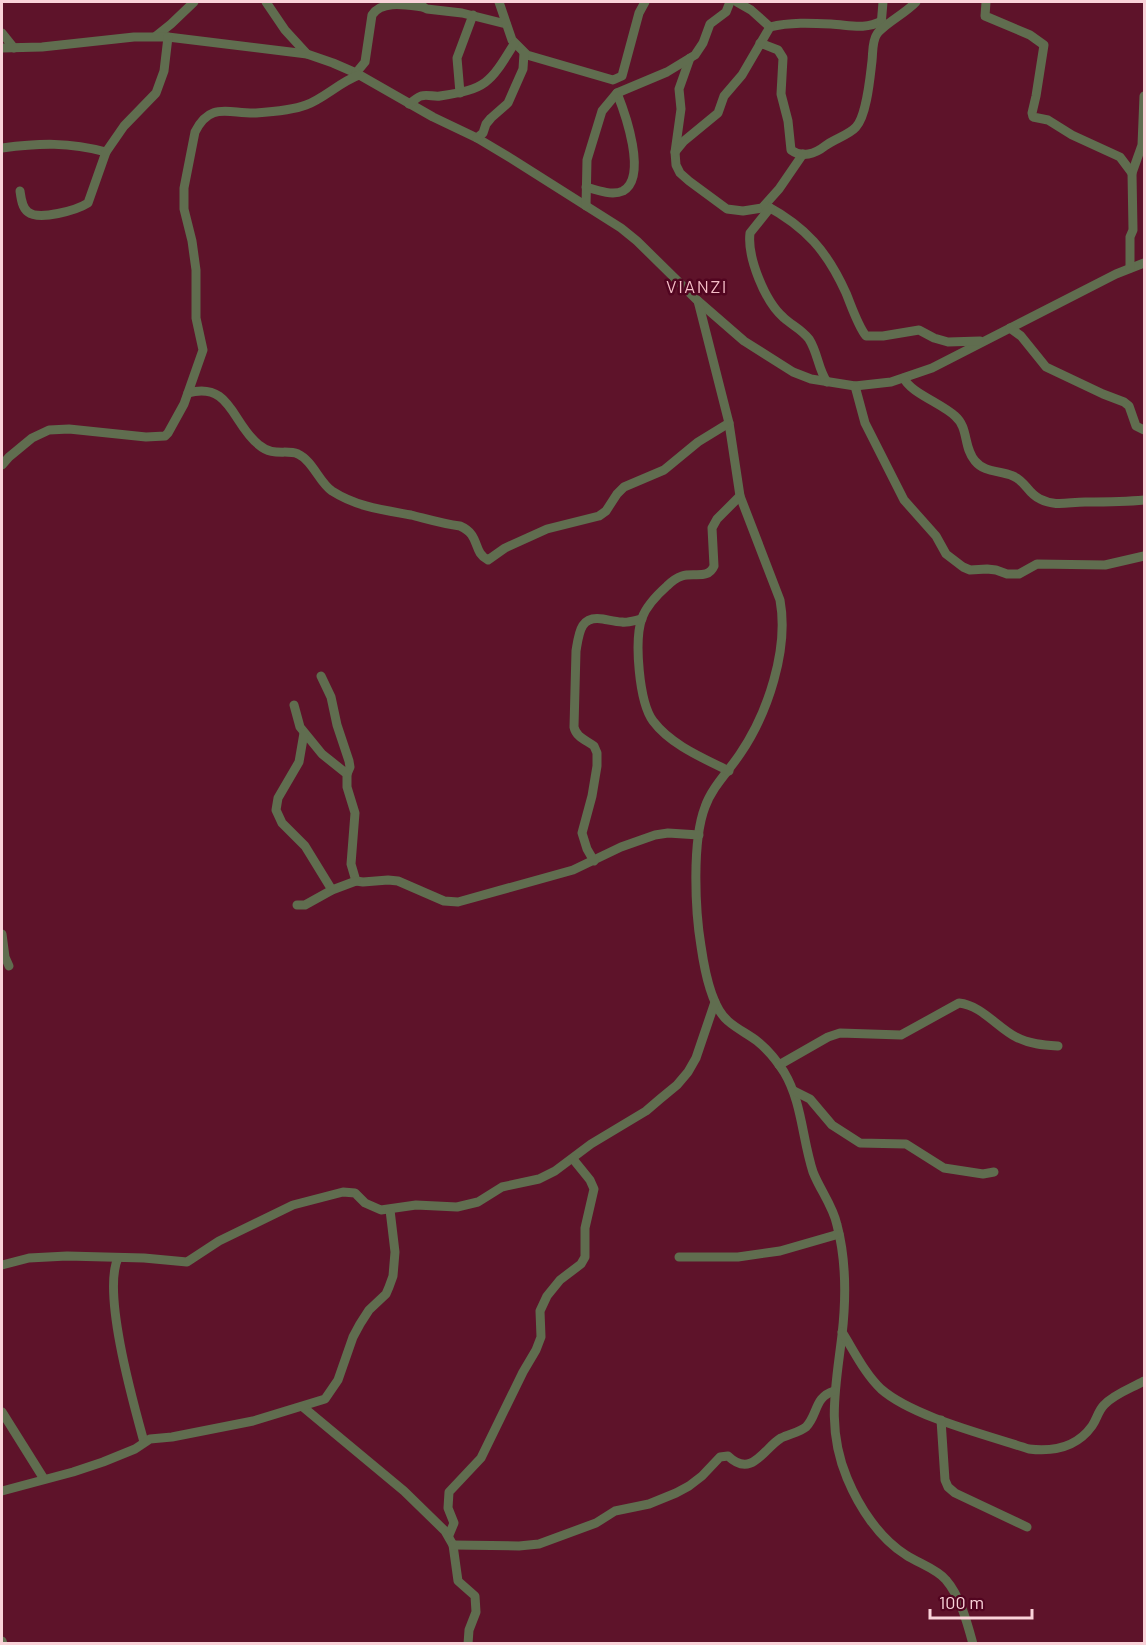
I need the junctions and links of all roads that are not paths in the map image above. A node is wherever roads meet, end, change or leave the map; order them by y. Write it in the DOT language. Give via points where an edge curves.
graph roads {
  1 [pos="194,2"];
  2 [pos="266,2"];
  3 [pos="499,2"];
  4 [pos="645,2"];
  5 [pos="730,2"];
  6 [pos="737,2"];
  7 [pos="883,2"];
  8 [pos="916,2"];
  9 [pos="986,2"];
  10 [pos="422,4"];
  11 [pos="473,15"];
  12 [pos="506,24"];
  13 [pos="881,26"];
  14 [pos="770,27"];
  15 [pos="2,33"];
  16 [pos="156,37"];
  17 [pos="168,37"];
  18 [pos="760,43"];
  19 [pos="514,44"];
  20 [pos="2,48"];
  21 [pos="14,48"];
  22 [pos="524,53"];
  23 [pos="307,54"];
  24 [pos="690,58"];
  25 [pos="357,74"];
  26 [pos="460,93"];
  27 [pos="617,93"];
  28 [pos="1144,96"];
  29 [pos="409,104"];
  30 [pos="477,138"];
  31 [pos="2,148"];
  32 [pos="106,152"];
  33 [pos="675,152"];
  34 [pos="802,154"];
  35 [pos="1132,173"];
  36 [pos="586,187"];
  37 [pos="20,190"];
  38 [pos="586,206"];
  39 [pos="768,207"];
  40 [pos="1144,263"];
  41 [pos="1130,268"];
  42 [pos="698,301"];
  43 [pos="1010,328"];
  44 [pos="985,341"];
  45 [pos="904,378"];
  46 [pos="827,382"];
  47 [pos="855,386"];
  48 [pos="188,393"];
  49 [pos="729,423"];
  50 [pos="1144,430"];
  51 [pos="2,465"];
  52 [pos="741,496"];
  53 [pos="1144,500"];
  54 [pos="1144,556"];
  55 [pos="642,619"];
  56 [pos="321,676"];
  57 [pos="294,705"];
  58 [pos="304,733"];
  59 [pos="729,771"];
  60 [pos="347,774"];
  61 [pos="699,835"];
  62 [pos="594,861"];
  63 [pos="356,881"];
  64 [pos="332,890"];
  65 [pos="297,905"];
  66 [pos="2,934"];
  67 [pos="9,966"];
  68 [pos="715,1002"];
  69 [pos="1059,1046"];
  70 [pos="779,1065"];
  71 [pos="794,1091"];
  72 [pos="573,1159"];
  73 [pos="994,1172"];
  74 [pos="390,1210"];
  75 [pos="839,1234"];
  76 [pos="679,1257"];
  77 [pos="118,1258"];
  78 [pos="2,1265"];
  79 [pos="842,1332"];
  80 [pos="1144,1381"];
  81 [pos="834,1391"];
  82 [pos="303,1407"];
  83 [pos="2,1412"];
  84 [pos="941,1419"];
  85 [pos="144,1442"];
  86 [pos="44,1479"];
  87 [pos="2,1491"];
  88 [pos="1027,1527"];
  89 [pos="449,1535"];
  90 [pos="453,1545"];
  91 [pos="468,1644"];
  92 [pos="973,1644"];
  1 -- 16 [label="street"];
  2 -- 23 [label="street"];
  3 -- 12 [label="street"];
  4 -- 22 [label="street" via="622,75 617,79 545,62"];
  5 -- 24 [label="street" via="726,12 710,24 700,50"];
  6 -- 14 [label="street"];
  7 -- 13 [label="street"];
  8 -- 13 [label="street"];
  9 -- 35 [label="street" via="985,16 1044,45 1033,117 1048,120 1120,157"];
  10 -- 11 [label="street"];
  10 -- 25 [label="street" via="389,4 376,10 365,62"];
  11 -- 12 [label="street"];
  11 -- 26 [label="street" via="457,58"];
  12 -- 19 [label="street"];
  13 -- 14 [label="street" via="800,23"];
  13 -- 34 [label="street" via="873,45 866,105 858,125 819,150"];
  14 -- 18 [label="street"];
  15 -- 21 [label="street"];
  16 -- 17 [label="street"];
  16 -- 21 [label="street"];
  17 -- 23 [label="street"];
  17 -- 32 [label="street" via="164,71 156,93 124,126"];
  18 -- 33 [label="street" via="742,75 724,96 718,113"];
  18 -- 34 [label="street" via="778,50 783,58 781,94 791,150"];
  19 -- 22 [label="street"];
  19 -- 26 [label="street" via="492,77"];
  20 -- 21 [label="street"];
  22 -- 30 [label="street" via="523,69 508,103"];
  23 -- 25 [label="street"];
  24 -- 27 [label="street"];
  24 -- 33 [label="street" via="679,89 681,109"];
  25 -- 29 [label="street"];
  25 -- 48 [label="street" via="309,104 256,113 220,111 210,115 195,132 184,200 196,270 196,318 203,350"];
  26 -- 29 [label="street" via="421,96"];
  27 -- 36 [label="street" via="602,111 593,135 585,168"];
  27 -- 36 [label="street" via="630,128 633,171 629,184 615,193"];
  28 -- 35 [label="street" via="1142,145"];
  29 -- 30 [label="street"];
  30 -- 38 [label="street"];
  31 -- 32 [label="street" via="61,143"];
  32 -- 37 [label="street" via="91,199 83,206 34,215 27,212"];
  33 -- 39 [label="street" via="680,173 727,209"];
  34 -- 39 [label="street"];
  35 -- 41 [label="street"];
  36 -- 38 [label="street"];
  38 -- 42 [label="street" via="637,241"];
  39 -- 44 [label="street" via="822,248 866,336 919,330 948,342"];
  39 -- 46 [label="street" via="750,232 758,275 770,301 810,341"];
  40 -- 41 [label="street"];
  41 -- 43 [label="street"];
  42 -- 46 [label="street" via="744,341 779,364"];
  42 -- 49 [label="street"];
  43 -- 44 [label="street"];
  43 -- 50 [label="street" via="1046,367 1124,402 1136,426"];
  44 -- 45 [label="street"];
  45 -- 47 [label="street"];
  45 -- 53 [label="street" via="912,389 946,408 960,421 967,449 977,464 1025,483 1030,493 1040,499 1058,505"];
  46 -- 47 [label="street"];
  47 -- 54 [label="street" via="865,423 904,500 936,536 946,554 963,567 1019,574 1037,564 1105,565"];
  48 -- 49 [label="street" via="206,390 220,396 260,447 297,453 329,489 357,504 469,530 481,555 488,560 547,529 599,516 624,488 664,470"];
  48 -- 51 [label="street" via="165,436 49,430 32,438"];
  49 -- 52 [label="street"];
  52 -- 55 [label="street" via="712,528 712,571 676,578"];
  52 -- 59 [label="street" via="780,600 783,635 779,660 756,728"];
  55 -- 59 [label="street" via="640,677 652,720 670,738"];
  55 -- 62 [label="street" via="589,619 578,639 574,727 575,733 594,746 597,753 592,796 582,832"];
  56 -- 60 [label="street" via="349,761"];
  57 -- 58 [label="street"];
  58 -- 60 [label="street"];
  58 -- 64 [label="street" via="299,762 278,798 276,810 282,823 305,846"];
  59 -- 61 [label="street" via="705,806"];
  60 -- 63 [label="street" via="355,813 351,864"];
  61 -- 62 [label="street" via="655,835"];
  61 -- 68 [label="street" via="699,930"];
  62 -- 63 [label="street" via="564,874 458,902 444,902 398,881"];
  63 -- 64 [label="street"];
  64 -- 65 [label="street" via="305,905"];
  66 -- 67 [label="street"];
  68 -- 70 [label="street" via="728,1021 757,1041"];
  68 -- 72 [label="street" via="696,1058 677,1085 646,1111"];
  69 -- 70 [label="street" via="1014,1036 960,1003 901,1035 840,1034"];
  70 -- 71 [label="street"];
  71 -- 73 [label="street" via="810,1099 832,1125 860,1143 906,1144 944,1168"];
  71 -- 75 [label="street" via="808,1155"];
  72 -- 74 [label="street" via="539,1179 502,1188 467,1206 416,1205"];
  72 -- 89 [label="street" via="594,1189 585,1228 585,1257 547,1296 540,1311 541,1337 536,1350 481,1458 449,1492 448,1508 454,1523"];
  74 -- 77 [label="street" via="373,1207 355,1193 334,1194 293,1204 219,1241 187,1262"];
  74 -- 82 [label="street" via="395,1252 393,1276 386,1294 360,1324 330,1392 319,1402"];
  75 -- 76 [label="street" via="780,1251 738,1257"];
  75 -- 79 [label="street" via="843,1266"];
  77 -- 78 [label="street" via="29,1258"];
  77 -- 85 [label="street" via="114,1267 116,1326"];
  79 -- 81 [label="street"];
  79 -- 84 [label="street" via="880,1387 903,1404"];
  80 -- 84 [label="street" via="1109,1400 1078,1441 1042,1451"];
  81 -- 90 [label="street" via="822,1398 805,1428 778,1440 763,1457 743,1464 728,1456 720,1457 689,1486 660,1500 615,1511 596,1523 539,1544"];
  81 -- 92 [label="street" via="838,1454 854,1496 899,1551 944,1577 957,1599"];
  82 -- 85 [label="street"];
  82 -- 89 [label="street" via="404,1491"];
  83 -- 86 [label="street"];
  84 -- 88 [label="street" via="948,1487"];
  85 -- 86 [label="street" via="119,1456"];
  86 -- 87 [label="street"];
  89 -- 90 [label="street"];
  90 -- 91 [label="street" via="458,1581 475,1596 476,1612"];
}
